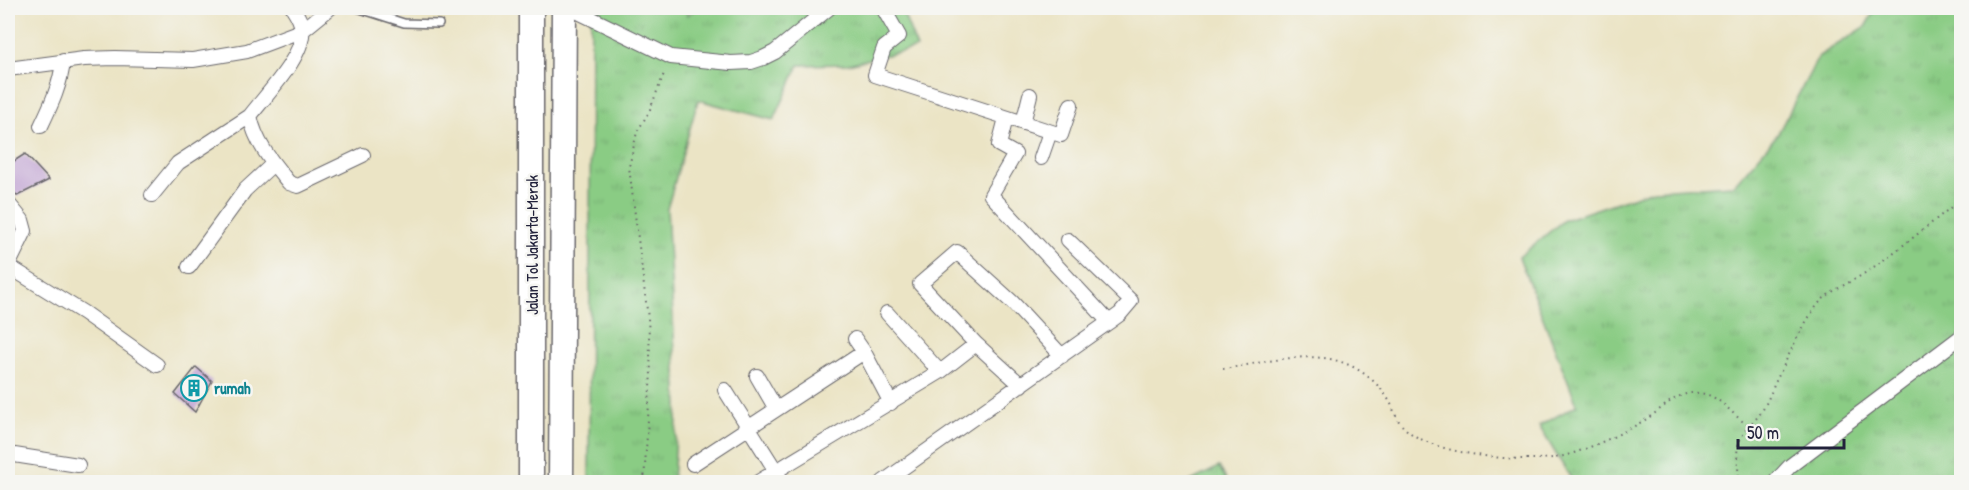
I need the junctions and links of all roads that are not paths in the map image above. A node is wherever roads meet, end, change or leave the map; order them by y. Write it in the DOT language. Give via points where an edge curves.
graph roads {
  1 [pos="293,8"];
  2 [pos="330,8"];
  3 [pos="357,8"];
  4 [pos="564,8"];
  5 [pos="570,8"];
  6 [pos="829,8"];
  7 [pos="883,8"];
  8 [pos="532,17"];
  9 [pos="439,24"];
  10 [pos="303,30"];
  11 [pos="63,61"];
  12 [pos="8,69"];
  13 [pos="1030,95"];
  14 [pos="1071,105"];
  15 [pos="250,116"];
  16 [pos="1006,118"];
  17 [pos="1023,123"];
  18 [pos="41,126"];
  19 [pos="1050,132"];
  20 [pos="363,155"];
  21 [pos="1041,158"];
  22 [pos="273,164"];
  23 [pos="152,195"];
  24 [pos="8,203"];
  25 [pos="1068,240"];
  26 [pos="8,266"];
  27 [pos="189,267"];
  28 [pos="887,313"];
  29 [pos="1109,322"];
  30 [pos="1962,336"];
  31 [pos="855,339"];
  32 [pos="976,344"];
  33 [pos="864,352"];
  34 [pos="1062,356"];
  35 [pos="157,365"];
  36 [pos="940,372"];
  37 [pos="758,376"];
  38 [pos="1021,385"];
  39 [pos="725,390"];
  40 [pos="891,403"];
  41 [pos="776,409"];
  42 [pos="748,428"];
  43 [pos="8,454"];
  44 [pos="693,464"];
  45 [pos="78,465"];
  46 [pos="779,477"];
  47 [pos="531,483"];
  48 [pos="561,483"];
  49 [pos="758,483"];
  50 [pos="883,483"];
  51 [pos="1775,483"];
  1 -- 10 [label="street"];
  2 -- 10 [label="street"];
  3 -- 9 [label="lane" via="404,23"];
  4 -- 48 [label="highway, Jalan Tol Jakarta–Merak"];
  5 -- 6 [label="street" via="671,57 731,63 751,62 775,52"];
  7 -- 16 [label="street" via="899,36 884,48 875,75"];
  8 -- 47 [label="highway, Jalan Tol Jakarta–Merak"];
  10 -- 11 [label="street" via="247,51 193,60"];
  10 -- 15 [label="street" via="297,55"];
  11 -- 12 [label="street"];
  11 -- 18 [label="street" via="56,93"];
  13 -- 17 [label="street"];
  14 -- 19 [label="street" via="1060,135"];
  15 -- 22 [label="street" via="253,131"];
  15 -- 23 [label="street" via="178,163"];
  16 -- 17 [label="street"];
  16 -- 29 [label="street" via="999,145 1015,154 991,195"];
  17 -- 19 [label="street"];
  19 -- 21 [label="street"];
  20 -- 22 [label="street" via="298,186 290,183"];
  22 -- 27 [label="street" via="245,190"];
  24 -- 26 [label="street" via="22,220 25,231"];
  25 -- 29 [label="street" via="1131,301"];
  26 -- 35 [label="street"];
  28 -- 36 [label="street"];
  29 -- 34 [label="street"];
  30 -- 51 [label="street" via="1790,466"];
  31 -- 33 [label="street"];
  32 -- 34 [label="street" via="920,284 957,252 1012,302"];
  32 -- 36 [label="street"];
  32 -- 38 [label="street"];
  33 -- 40 [label="street"];
  33 -- 41 [label="street"];
  34 -- 38 [label="street"];
  36 -- 40 [label="street"];
  37 -- 41 [label="street"];
  38 -- 50 [label="street"];
  39 -- 42 [label="street"];
  40 -- 46 [label="street"];
  41 -- 42 [label="street"];
  42 -- 44 [label="street"];
  42 -- 46 [label="street"];
  43 -- 45 [label="street"];
  46 -- 49 [label="street"];
}
